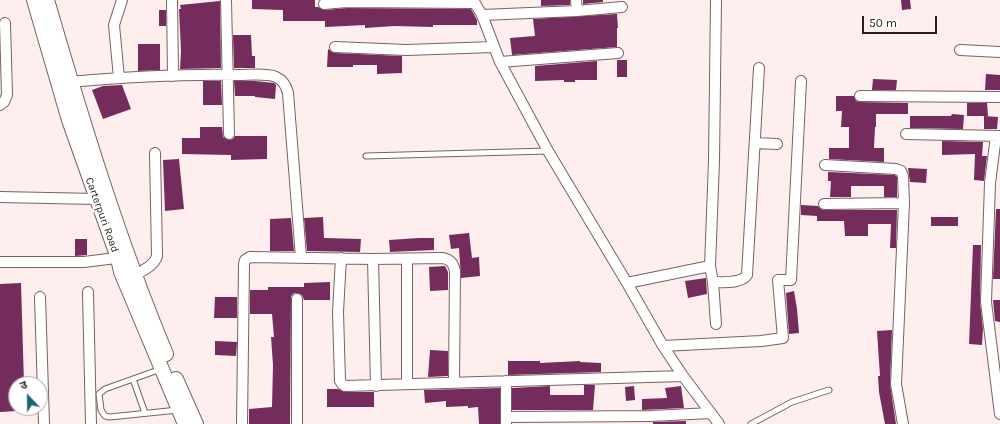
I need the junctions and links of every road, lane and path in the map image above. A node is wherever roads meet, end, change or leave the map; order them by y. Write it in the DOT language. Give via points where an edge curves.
graph roads {
  1 [pos="34,0"];
  2 [pos="47,0"];
  3 [pos="122,0"];
  4 [pos="172,0"];
  5 [pos="226,0"];
  6 [pos="576,0"];
  7 [pos="716,0"];
  8 [pos="474,2"];
  9 [pos="324,4"];
  10 [pos="622,7"];
  11 [pos="577,11"];
  12 [pos="482,15"];
  13 [pos="5,23"];
  14 [pos="335,47"];
  15 [pos="494,47"];
  16 [pos="960,50"];
  17 [pos="1000,52"];
  18 [pos="618,53"];
  19 [pos="500,62"];
  20 [pos="759,68"];
  21 [pos="228,75"];
  22 [pos="173,76"];
  23 [pos="119,78"];
  24 [pos="64,81"];
  25 [pos="801,81"];
  26 [pos="860,96"];
  27 [pos="1000,97"];
  28 [pos="0,105"];
  29 [pos="229,134"];
  30 [pos="906,134"];
  31 [pos="998,136"];
  32 [pos="755,143"];
  33 [pos="777,144"];
  34 [pos="548,151"];
  35 [pos="155,153"];
  36 [pos="366,156"];
  37 [pos="825,165"];
  38 [pos="995,184"];
  39 [pos="0,197"];
  40 [pos="102,197"];
  41 [pos="904,203"];
  42 [pos="824,204"];
  43 [pos="122,257"];
  44 [pos="301,257"];
  45 [pos="341,258"];
  46 [pos="373,259"];
  47 [pos="407,259"];
  48 [pos="0,262"];
  49 [pos="710,266"];
  50 [pos="135,275"];
  51 [pos="627,282"];
  52 [pos="713,282"];
  53 [pos="88,292"];
  54 [pos="40,297"];
  55 [pos="297,299"];
  56 [pos="716,324"];
  57 [pos="663,346"];
  58 [pos="162,369"];
  59 [pos="683,376"];
  60 [pos="133,379"];
  61 [pos="506,381"];
  62 [pos="454,382"];
  63 [pos="407,384"];
  64 [pos="376,386"];
  65 [pos="829,390"];
  66 [pos="179,410"];
  67 [pos="145,413"];
  68 [pos="711,413"];
  69 [pos="1000,414"];
  70 [pos="506,420"];
  71 [pos="651,420"];
  72 [pos="44,424"];
  73 [pos="91,424"];
  74 [pos="184,424"];
  75 [pos="196,424"];
  76 [pos="242,424"];
  77 [pos="297,424"];
  78 [pos="719,424"];
  79 [pos="751,424"];
  80 [pos="903,424"];
  1 -- 24 [label="main road, Carterpuri Road"];
  2 -- 24 [label="main road, Carterpuri Road"];
  3 -- 23 [label="street" via="114,25"];
  4 -- 22 [label="street"];
  5 -- 21 [label="street"];
  6 -- 11 [label="street"];
  7 -- 49 [label="street"];
  8 -- 9 [label="street"];
  8 -- 12 [label="street"];
  10 -- 11 [label="street"];
  11 -- 12 [label="street"];
  12 -- 15 [label="street"];
  13 -- 28 [label="street" via="7,95"];
  14 -- 15 [label="street" via="406,50"];
  15 -- 19 [label="street"];
  16 -- 17 [label="street"];
  18 -- 19 [label="street"];
  19 -- 34 [label="street"];
  20 -- 32 [label="street"];
  21 -- 22 [label="street"];
  21 -- 29 [label="street"];
  21 -- 44 [label="street" via="274,76 286,86"];
  22 -- 23 [label="street"];
  23 -- 24 [label="street"];
  24 -- 40 [label="main road, Carterpuri Road" via="69,120"];
  25 -- 57 [label="street" via="791,280 778,280 783,338"];
  26 -- 27 [label="street"];
  30 -- 31 [label="street"];
  31 -- 38 [label="street"];
  32 -- 33 [label="street"];
  32 -- 52 [label="street" via="747,275 740,281"];
  34 -- 36 [label="lane"];
  34 -- 51 [label="street"];
  35 -- 50 [label="street" via="157,256 151,266"];
  37 -- 41 [label="street" via="896,169 903,176"];
  38 -- 69 [label="street" via="987,310"];
  39 -- 40 [label="street"];
  40 -- 43 [label="main road, Carterpuri Road"];
  41 -- 42 [label="street"];
  41 -- 80 [label="street" via="896,384"];
  43 -- 48 [label="street" via="84,262"];
  43 -- 50 [label="main road, Carterpuri Road"];
  43 -- 58 [label="main road, Carterpuri Road" via="121,272"];
  44 -- 45 [label="street"];
  44 -- 76 [label="street" via="250,257 245,260"];
  45 -- 46 [label="street"];
  45 -- 64 [label="street" via="338,312 340,381 345,386"];
  46 -- 47 [label="street"];
  46 -- 64 [label="street"];
  47 -- 62 [label="street" via="443,258 454,264"];
  47 -- 63 [label="street"];
  49 -- 51 [label="street"];
  49 -- 52 [label="street"];
  50 -- 75 [label="main road, Carterpuri Road"];
  51 -- 57 [label="street"];
  52 -- 56 [label="street"];
  53 -- 73 [label="street"];
  54 -- 72 [label="street"];
  55 -- 77 [label="street"];
  57 -- 59 [label="street"];
  58 -- 60 [label="lane"];
  58 -- 66 [label="main road, Carterpuri Road"];
  59 -- 61 [label="street"];
  59 -- 68 [label="street"];
  60 -- 67 [label="lane"];
  60 -- 67 [label="lane" via="99,394 101,410 105,416 110,417"];
  61 -- 62 [label="street"];
  61 -- 70 [label="street"];
  62 -- 63 [label="street"];
  63 -- 64 [label="street"];
  65 -- 79 [label="lane" via="792,402"];
  66 -- 67 [label="lane"];
  66 -- 74 [label="main road, Carterpuri Road"];
  68 -- 71 [label="street"];
  68 -- 78 [label="street"];
  70 -- 71 [label="street"];
}
